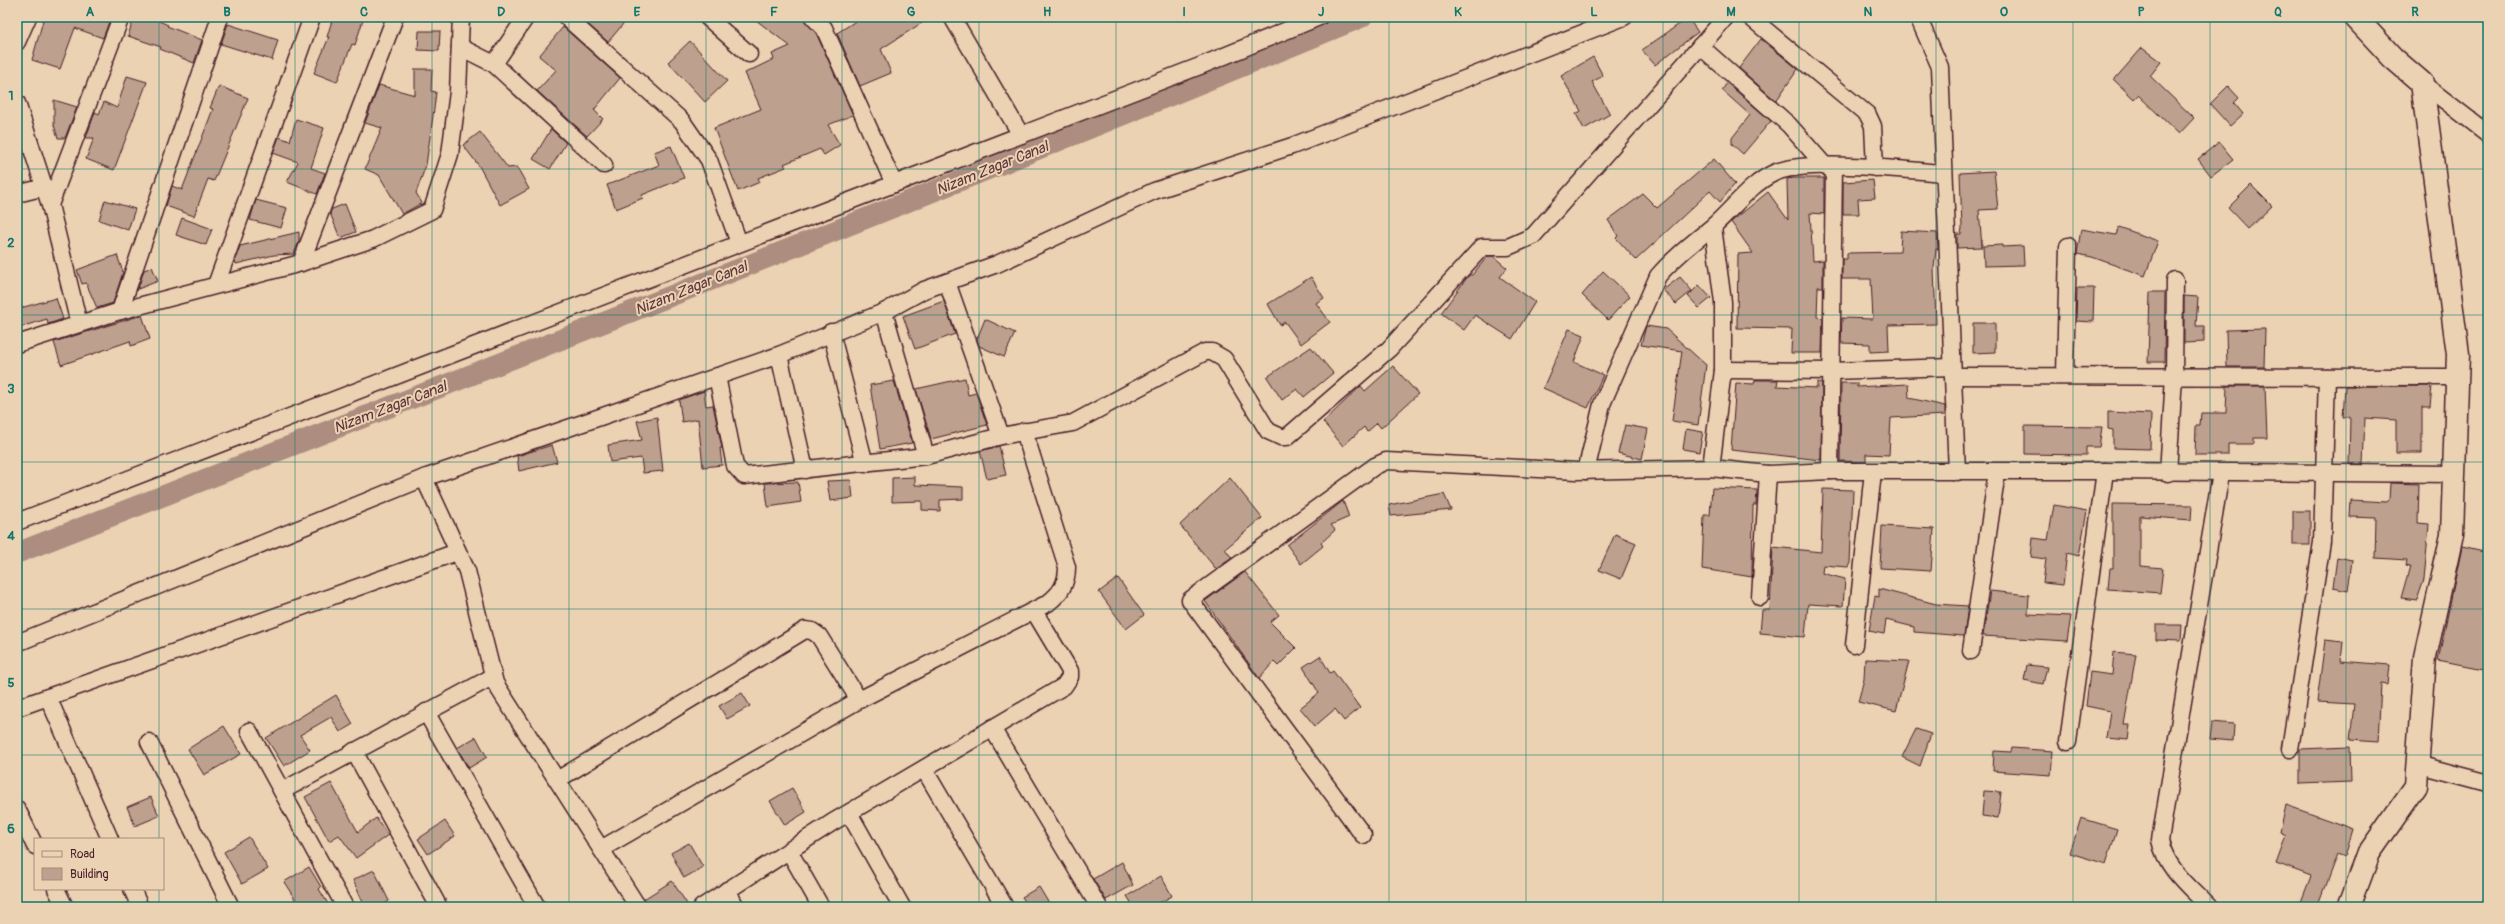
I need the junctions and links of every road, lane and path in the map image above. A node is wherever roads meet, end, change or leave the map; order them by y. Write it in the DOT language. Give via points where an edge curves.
graph roads {
  1 [pos="28,17"];
  2 [pos="121,17"];
  3 [pos="220,17"];
  4 [pos="312,17"];
  5 [pos="395,17"];
  6 [pos="461,17"];
  7 [pos="526,17"];
  8 [pos="566,17"];
  9 [pos="706,17"];
  10 [pos="813,17"];
  11 [pos="952,17"];
  12 [pos="1319,17"];
  13 [pos="1624,17"];
  14 [pos="1726,17"];
  15 [pos="1750,17"];
  16 [pos="1918,17"];
  17 [pos="2355,17"];
  18 [pos="17,42"];
  19 [pos="1700,46"];
  20 [pos="460,47"];
  21 [pos="749,54"];
  22 [pos="494,64"];
  23 [pos="2422,83"];
  24 [pos="17,103"];
  25 [pos="2488,134"];
  26 [pos="1021,135"];
  27 [pos="604,165"];
  28 [pos="1830,167"];
  29 [pos="1875,168"];
  30 [pos="1943,172"];
  31 [pos="894,184"];
  32 [pos="45,187"];
  33 [pos="17,194"];
  34 [pos="50,205"];
  35 [pos="1713,227"];
  36 [pos="739,243"];
  37 [pos="2068,246"];
  38 [pos="301,263"];
  39 [pos="2174,280"];
  40 [pos="947,282"];
  41 [pos="216,285"];
  42 [pos="120,311"];
  43 [pos="884,312"];
  44 [pos="78,324"];
  45 [pos="831,332"];
  46 [pos="17,344"];
  47 [pos="779,355"];
  48 [pos="1723,370"];
  49 [pos="1832,371"];
  50 [pos="1953,372"];
  51 [pos="2065,375"];
  52 [pos="717,376"];
  53 [pos="2174,376"];
  54 [pos="2327,377"];
  55 [pos="2457,377"];
  56 [pos="1024,431"];
  57 [pos="1001,436"];
  58 [pos="926,456"];
  59 [pos="865,464"];
  60 [pos="1711,468"];
  61 [pos="805,470"];
  62 [pos="1586,471"];
  63 [pos="1830,471"];
  64 [pos="2104,471"];
  65 [pos="1873,472"];
  66 [pos="1957,472"];
  67 [pos="1997,472"];
  68 [pos="2168,473"];
  69 [pos="2221,473"];
  70 [pos="1768,474"];
  71 [pos="2325,474"];
  72 [pos="2454,474"];
  73 [pos="424,478"];
  74 [pos="17,522"];
  75 [pos="457,552"];
  76 [pos="1760,598"];
  77 [pos="1034,610"];
  78 [pos="17,643"];
  79 [pos="1854,645"];
  80 [pos="1971,651"];
  81 [pos="492,677"];
  82 [pos="48,696"];
  83 [pos="859,700"];
  84 [pos="17,708"];
  85 [pos="426,712"];
  86 [pos="992,728"];
  87 [pos="249,731"];
  88 [pos="149,742"];
  89 [pos="2068,742"];
  90 [pos="2290,749"];
  91 [pos="354,751"];
  92 [pos="2418,764"];
  93 [pos="924,769"];
  94 [pos="557,780"];
  95 [pos="2488,783"];
  96 [pos="282,791"];
  97 [pos="17,809"];
  98 [pos="849,813"];
  99 [pos="1363,835"];
  100 [pos="110,838"];
  101 [pos="34,844"];
  102 [pos="601,849"];
  103 [pos="789,851"];
  104 [pos="56,890"];
  105 [pos="132,890"];
  106 [pos="728,890"];
  107 [pos="65,907"];
  108 [pos="140,907"];
  109 [pos="231,907"];
  110 [pos="345,907"];
  111 [pos="439,907"];
  112 [pos="537,907"];
  113 [pos="638,907"];
  114 [pos="702,907"];
  115 [pos="736,907"];
  116 [pos="820,907"];
  117 [pos="902,907"];
  118 [pos="1005,907"];
  119 [pos="1100,907"];
  120 [pos="2209,907"];
  121 [pos="2349,907"];
  1 -- 18 [label="street"];
  2 -- 34 [label="street"];
  3 -- 42 [label="street"];
  4 -- 41 [label="street"];
  5 -- 38 [label="street"];
  6 -- 20 [label="street"];
  7 -- 22 [label="street"];
  8 -- 36 [label="street" via="682,121 709,160"];
  9 -- 21 [label="street"];
  10 -- 31 [label="street" via="824,28"];
  11 -- 26 [label="street"];
  12 -- 26 [label="street"];
  13 -- 40 [label="street" via="1292,146 1154,191 998,264"];
  14 -- 19 [label="street"];
  15 -- 29 [label="street" via="1868,115 1873,126"];
  16 -- 30 [label="street" via="1940,67"];
  17 -- 23 [label="street" via="2393,58"];
  19 -- 28 [label="street" via="1789,125"];
  19 -- 56 [label="street" via="1533,236 1508,247 1482,247 1389,349 1287,437 1281,438 1268,431 1224,359 1212,352 1205,352 1073,424"];
  20 -- 22 [label="street"];
  20 -- 38 [label="street" via="450,154 432,210 374,239"];
  22 -- 27 [label="street"];
  23 -- 25 [label="street"];
  23 -- 55 [label="street" via="2458,354"];
  24 -- 32 [label="street"];
  26 -- 31 [label="street"];
  28 -- 29 [label="street"];
  28 -- 35 [label="street" via="1786,169 1773,173 1752,189"];
  28 -- 49 [label="street"];
  29 -- 30 [label="street"];
  30 -- 50 [label="street"];
  31 -- 36 [label="street"];
  32 -- 33 [label="street"];
  32 -- 34 [label="street"];
  34 -- 44 [label="street"];
  35 -- 48 [label="street" via="1724,302"];
  35 -- 62 [label="street" via="1670,261 1658,276 1602,404"];
  36 -- 74 [label="street"];
  37 -- 51 [label="street"];
  38 -- 41 [label="street"];
  39 -- 53 [label="street"];
  40 -- 43 [label="street" via="924,290"];
  40 -- 57 [label="street"];
  41 -- 42 [label="street"];
  42 -- 44 [label="street"];
  43 -- 45 [label="street"];
  43 -- 58 [label="street"];
  44 -- 46 [label="street"];
  45 -- 47 [label="street"];
  45 -- 59 [label="street"];
  47 -- 52 [label="street"];
  47 -- 61 [label="street"];
  48 -- 49 [label="street"];
  48 -- 60 [label="street"];
  49 -- 50 [label="street"];
  49 -- 63 [label="street"];
  50 -- 51 [label="street"];
  50 -- 66 [label="street"];
  51 -- 53 [label="street"];
  52 -- 61 [label="street" via="735,466 739,473 744,476"];
  52 -- 73 [label="street"];
  53 -- 54 [label="street"];
  53 -- 68 [label="street"];
  54 -- 55 [label="street"];
  54 -- 71 [label="street"];
  55 -- 72 [label="street"];
  56 -- 57 [label="street"];
  56 -- 77 [label="street" via="1067,567 1067,578 1062,589 1048,603"];
  57 -- 58 [label="street"];
  58 -- 59 [label="street"];
  59 -- 61 [label="street"];
  60 -- 62 [label="street"];
  60 -- 70 [label="street"];
  62 -- 99 [label="street" via="1380,462 1190,600"];
  63 -- 65 [label="street"];
  63 -- 70 [label="street"];
  64 -- 67 [label="street"];
  64 -- 68 [label="street"];
  64 -- 89 [label="street"];
  65 -- 66 [label="street"];
  65 -- 79 [label="street"];
  66 -- 67 [label="street"];
  67 -- 80 [label="street"];
  68 -- 69 [label="street"];
  69 -- 71 [label="street"];
  69 -- 120 [label="street" via="2160,840 2163,855 2170,866"];
  70 -- 76 [label="street"];
  71 -- 72 [label="street"];
  71 -- 90 [label="street" via="2321,548"];
  72 -- 92 [label="street" via="2452,535 2425,657"];
  73 -- 75 [label="street"];
  73 -- 78 [label="street"];
  75 -- 81 [label="street" via="469,579"];
  75 -- 82 [label="street"];
  77 -- 83 [label="street"];
  77 -- 86 [label="street" via="1070,671 1070,677 1064,686"];
  81 -- 85 [label="street"];
  81 -- 94 [label="street"];
  82 -- 84 [label="street"];
  82 -- 100 [label="street"];
  83 -- 94 [label="street" via="819,636 805,630"];
  83 -- 102 [label="street"];
  85 -- 91 [label="street"];
  85 -- 112 [label="street"];
  86 -- 93 [label="street"];
  86 -- 119 [label="street"];
  87 -- 96 [label="street"];
  88 -- 109 [label="street"];
  91 -- 96 [label="street"];
  91 -- 111 [label="street"];
  92 -- 95 [label="street"];
  92 -- 121 [label="street" via="2416,786 2369,853"];
  93 -- 98 [label="street"];
  93 -- 118 [label="street"];
  94 -- 102 [label="street"];
  96 -- 110 [label="street"];
  97 -- 101 [label="street"];
  98 -- 103 [label="street"];
  98 -- 117 [label="street"];
  102 -- 113 [label="street"];
  103 -- 106 [label="street"];
  103 -- 116 [label="street"];
  104 -- 107 [label="street"];
  105 -- 108 [label="street"];
  106 -- 114 [label="street"];
  106 -- 115 [label="street"];
}
